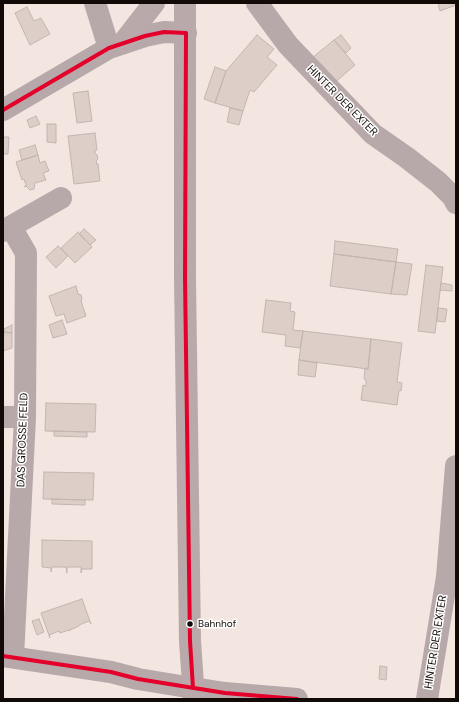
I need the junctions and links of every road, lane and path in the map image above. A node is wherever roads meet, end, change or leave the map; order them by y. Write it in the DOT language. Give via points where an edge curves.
graph roads {
  1 [pos="95,3"];
  2 [pos="154,3"];
  3 [pos="185,3"];
  4 [pos="257,3"];
  5 [pos="186,33"];
  6 [pos="116,46"];
  7 [pos="3,110"];
  8 [pos="61,198"];
  9 [pos="456,203"];
  10 [pos="7,229"];
  11 [pos="3,417"];
  12 [pos="25,417"];
  13 [pos="456,466"];
  14 [pos="8,657"];
  15 [pos="193,694"];
  16 [pos="297,699"];
  17 [pos="427,699"];
  1 -- 6 [label="street"];
  2 -- 6 [label="main road"];
  3 -- 5 [label="main road"];
  4 -- 9 [label="street, HINTER DER EXTER" via="288,46 373,134 438,182"];
  5 -- 6 [label="street" via="164,32"];
  5 -- 15 [label="main road" via="185,278"];
  6 -- 7 [label="street"];
  8 -- 10 [label="street"];
  10 -- 12 [label="street, DAS GROSSE FELD" via="26,253"];
  11 -- 12 [label="street"];
  12 -- 14 [label="street, DAS GROSSE FELD"];
  13 -- 17 [label="street, HINTER DER EXTER" via="447,577"];
  14 -- 15 [label="street" via="111,672"];
  15 -- 16 [label="street" via="225,693"];
}
